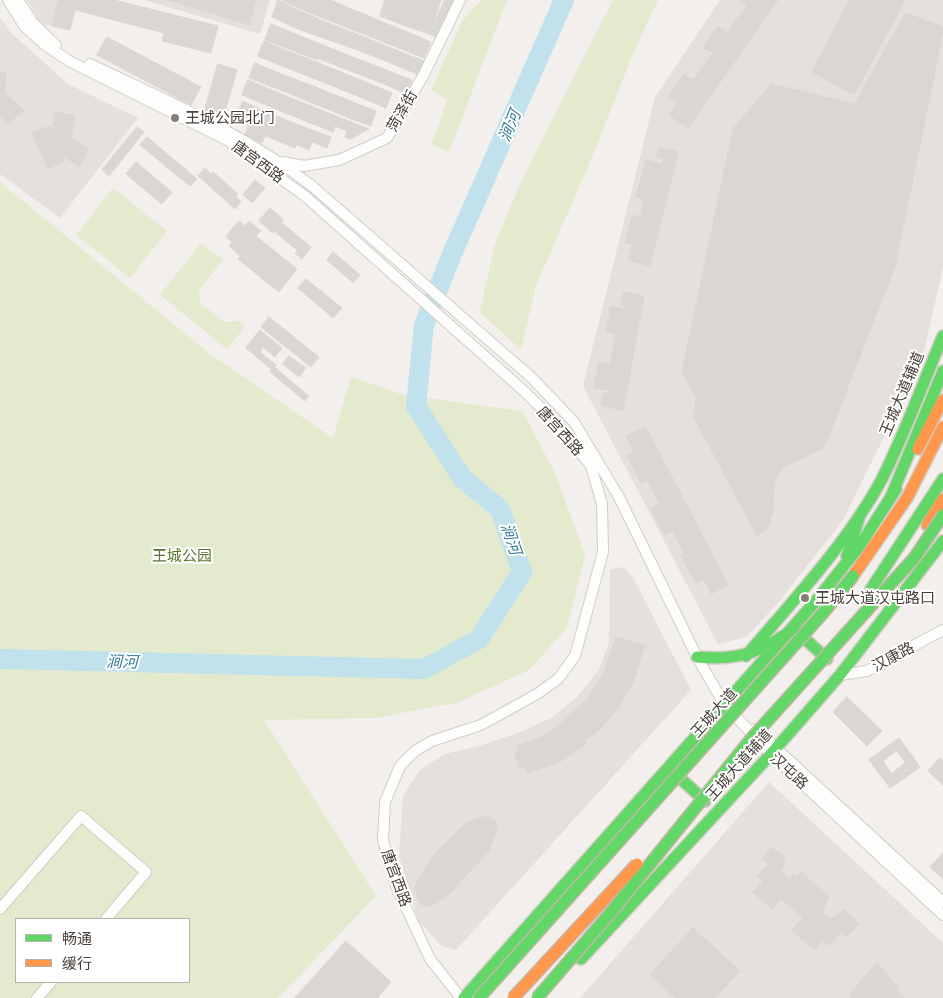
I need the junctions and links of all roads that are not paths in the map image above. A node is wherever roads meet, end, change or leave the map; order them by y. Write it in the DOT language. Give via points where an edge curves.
graph roads {
  1 [pos="8,0"];
  2 [pos="18,0"];
  3 [pos="460,0"];
  4 [pos="281,162"];
  5 [pos="271,171"];
  6 [pos="943,336"];
  7 [pos="943,372"];
  8 [pos="943,400"];
  9 [pos="943,427"];
  10 [pos="943,479"];
  11 [pos="890,499"];
  12 [pos="943,499"];
  13 [pos="860,515"];
  14 [pos="943,515"];
  15 [pos="943,542"];
  16 [pos="842,572"];
  17 [pos="794,629"];
  18 [pos="943,630"];
  19 [pos="697,657"];
  20 [pos="745,657"];
  21 [pos="826,658"];
  22 [pos="840,675"];
  23 [pos="724,704"];
  24 [pos="758,739"];
  25 [pos="773,751"];
  26 [pos="668,767"];
  27 [pos="705,801"];
  28 [pos="943,902"];
  29 [pos="0,909"];
  30 [pos="943,915"];
  31 [pos="107,918"];
  32 [pos="567,956"];
  33 [pos="50,983"];
  34 [pos="37,998"];
  35 [pos="462,998"];
  36 [pos="479,998"];
  37 [pos="514,998"];
  38 [pos="529,998"];
  39 [pos="537,998"];
  40 [pos="544,998"];
  1 -- 5 [label="street, 唐宫西路" via="25,27 68,61 227,140"];
  2 -- 4 [label="street, 唐宫西路" via="33,23 73,56 230,131"];
  3 -- 4 [label="street, 菏泽街" via="424,74 387,138 339,160 304,166"];
  4 -- 5 [label="street"];
  4 -- 19 [label="street, 唐宫西路" via="532,378 574,422 612,485"];
  5 -- 35 [label="street, 唐宫西路" via="305,196 525,392 563,430 591,466 602,504 602,552 575,656 558,679 537,694 480,725 432,741 415,751 400,766 384,802 383,840 396,886 430,959"];
  6 -- 13 [label="main road, 王城大道辅道" via="882,478"];
  7 -- 11 [label="main road"];
  8 -- 11 [label="main road"];
  9 -- 36 [label="main road, 王城大道, bridge" via="907,498 823,613"];
  10 -- 24 [label="main road, bridge" via="871,589"];
  11 -- 16 [label="main road"];
  12 -- 21 [label="main road" via="910,552"];
  13 -- 16 [label="main road"];
  13 -- 20 [label="main road, 王城大道辅道"];
  14 -- 24 [label="main road, bridge" via="915,557"];
  15 -- 22 [label="main road, 王城大道辅道"];
  16 -- 17 [label="main road"];
  17 -- 20 [label="main road"];
  17 -- 21 [label="main road"];
  17 -- 23 [label="main road"];
  18 -- 22 [label="street, 汉康路" via="867,671"];
  19 -- 20 [label="main road" via="719,660"];
  19 -- 23 [label="street, 唐宫西路"];
  21 -- 24 [label="main road"];
  22 -- 25 [label="main road, 王城大道辅道"];
  23 -- 24 [label="street, 汉屯路"];
  23 -- 26 [label="main road"];
  24 -- 25 [label="street, 汉屯路"];
  24 -- 27 [label="main road"];
  24 -- 37 [label="main road, bridge"];
  24 -- 39 [label="main road, bridge"];
  25 -- 28 [label="street, 汉屯路"];
  25 -- 30 [label="street, 汉屯路"];
  25 -- 40 [label="main road, 王城大道辅道"];
  26 -- 27 [label="main road"];
  26 -- 35 [label="main road"];
  27 -- 32 [label="main road"];
  29 -- 31 [label="street" via="81,816 146,872"];
  32 -- 38 [label="main road"];
  32 -- 40 [label="main road"];
  33 -- 34 [label="street"];
}
